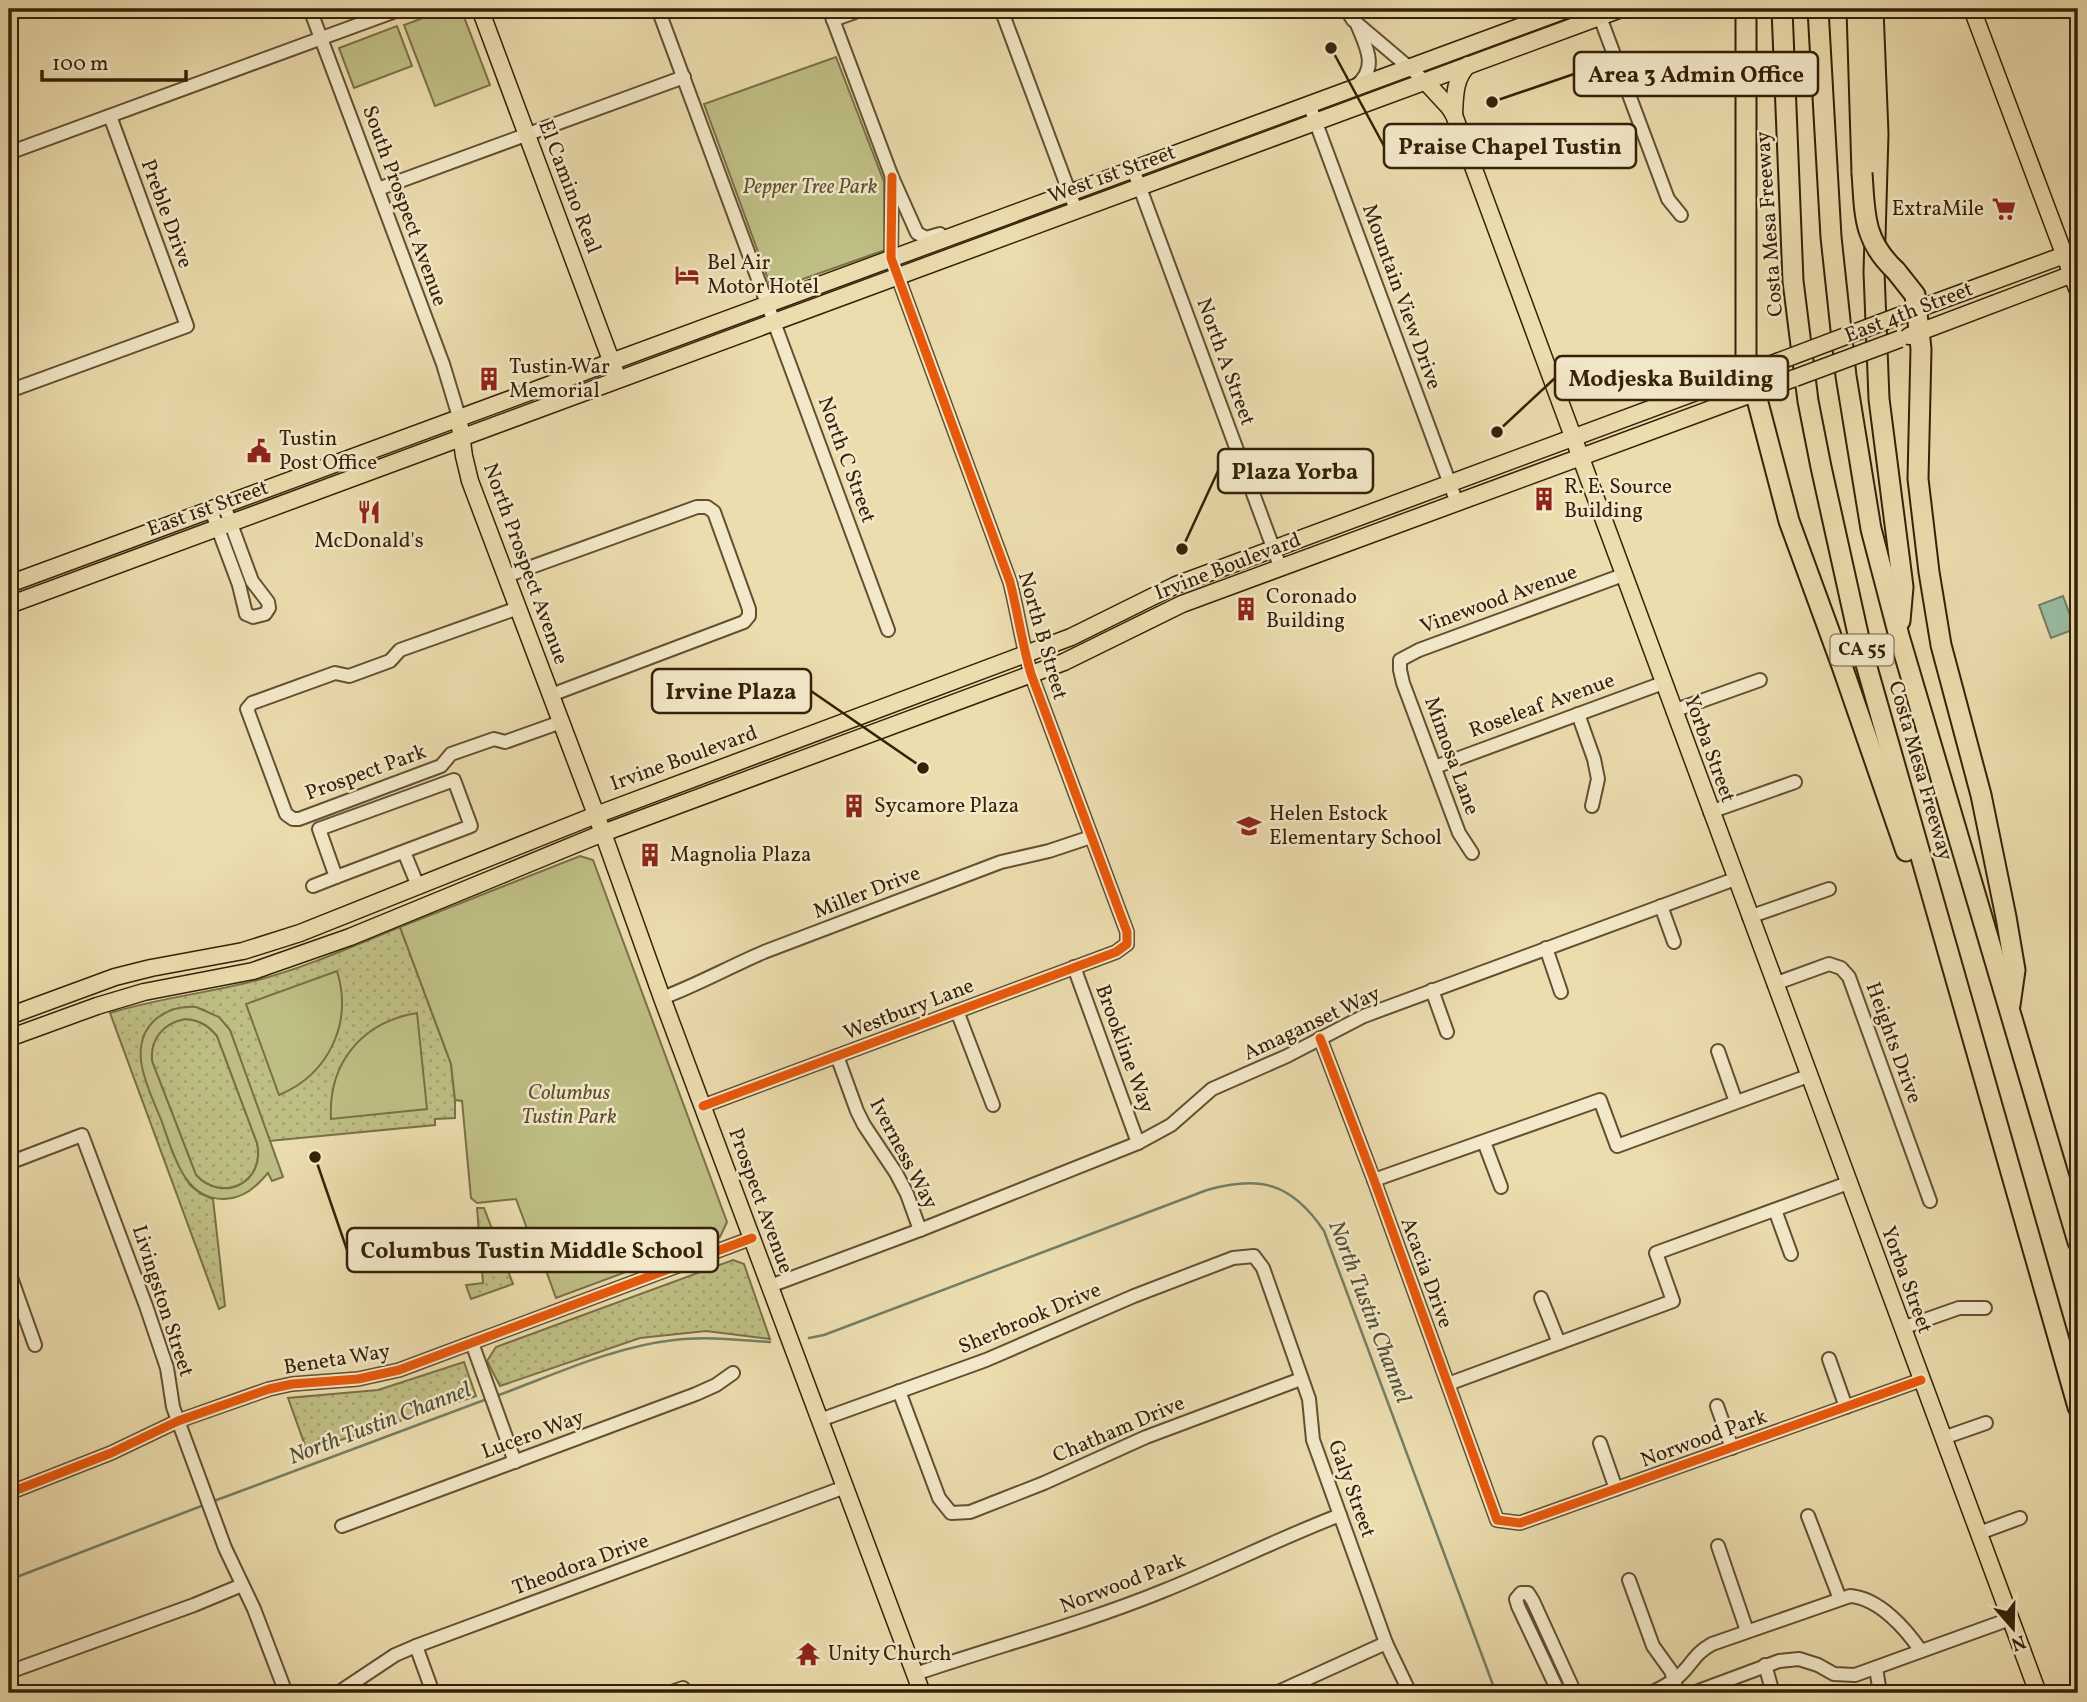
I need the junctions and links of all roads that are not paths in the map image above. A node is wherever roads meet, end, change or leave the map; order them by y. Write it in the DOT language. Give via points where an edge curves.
graph roads {
  1 [pos="310,9"];
  2 [pos="401,9"];
  3 [pos="480,9"];
  4 [pos="658,9"];
  5 [pos="863,9"];
  6 [pos="1001,9"];
  7 [pos="1346,9"];
  8 [pos="1568,9"];
  9 [pos="1621,9"];
  10 [pos="1746,9"];
  11 [pos="1769,9"];
  12 [pos="1782,9"];
  13 [pos="1818,9"];
  14 [pos="1843,9"];
  15 [pos="1857,9"];
  16 [pos="1873,9"];
  17 [pos="1972,9"];
  18 [pos="1599,13"];
  19 [pos="831,14"];
  20 [pos="1357,23"];
  21 [pos="321,38"];
  22 [pos="1468,65"];
  23 [pos="1408,68"];
  24 [pos="684,77"];
  25 [pos="1425,81"];
  26 [pos="1352,88"];
  27 [pos="1309,104"];
  28 [pos="1454,115"];
  29 [pos="110,116"];
  30 [pos="1315,122"];
  31 [pos="527,134"];
  32 [pos="14,151"];
  33 [pos="1861,163"];
  34 [pos="1133,169"];
  35 [pos="892,177"];
  36 [pos="1139,187"];
  37 [pos="378,189"];
  38 [pos="1069,192"];
  39 [pos="1076,210"];
  40 [pos="1681,215"];
  41 [pos="1790,224"];
  42 [pos="976,227"];
  43 [pos="2071,252"];
  44 [pos="891,258"];
  45 [pos="2075,273"];
  46 [pos="897,276"];
  47 [pos="2078,291"];
  48 [pos="767,304"];
  49 [pos="1917,310"];
  50 [pos="774,322"];
  51 [pos="1919,332"];
  52 [pos="611,361"];
  53 [pos="1750,372"];
  54 [pos="618,380"];
  55 [pos="9,391"];
  56 [pos="1755,393"];
  57 [pos="459,417"];
  58 [pos="461,438"];
  59 [pos="1572,438"];
  60 [pos="1579,457"];
  61 [pos="1450,483"];
  62 [pos="1457,503"];
  63 [pos="217,507"];
  64 [pos="224,525"];
  65 [pos="1274,548"];
  66 [pos="1281,569"];
  67 [pos="1623,575"];
  68 [pos="506,576"];
  69 [pos="9,584"];
  70 [pos="9,603"];
  71 [pos="519,608"];
  72 [pos="888,630"];
  73 [pos="1899,636"];
  74 [pos="1025,655"];
  75 [pos="1400,670"];
  76 [pos="1031,674"];
  77 [pos="1760,680"];
  78 [pos="1662,683"];
  79 [pos="551,695"];
  80 [pos="1673,711"];
  81 [pos="1578,713"];
  82 [pos="859,717"];
  83 [pos="561,722"];
  84 [pos="865,736"];
  85 [pos="1435,766"];
  86 [pos="1795,782"];
  87 [pos="1592,806"];
  88 [pos="1710,812"];
  89 [pos="596,815"];
  90 [pos="603,833"];
  91 [pos="1091,837"];
  92 [pos="404,852"];
  93 [pos="1472,853"];
  94 [pos="336,877"];
  95 [pos="1735,879"];
  96 [pos="313,886"];
  97 [pos="418,886"];
  98 [pos="1829,889"];
  99 [pos="1661,906"];
  100 [pos="400,915"];
  101 [pos="1749,916"];
  102 [pos="314,927"];
  103 [pos="1674,943"];
  104 [pos="1127,944"];
  105 [pos="1546,948"];
  106 [pos="293,957"];
  107 [pos="1950,962"];
  108 [pos="1074,967"];
  109 [pos="1774,984"];
  110 [pos="79,990"];
  111 [pos="1433,990"];
  112 [pos="1562,992"];
  113 [pos="662,998"];
  114 [pos="957,1010"];
  115 [pos="2009,1010"];
  116 [pos="13,1014"];
  117 [pos="64,1018"];
  118 [pos="9,1031"];
  119 [pos="1447,1032"];
  120 [pos="9,1038"];
  121 [pos="1320,1038"];
  122 [pos="1718,1052"];
  123 [pos="837,1056"];
  124 [pos="1808,1076"];
  125 [pos="1736,1102"];
  126 [pos="993,1105"];
  127 [pos="702,1106"];
  128 [pos="1484,1142"];
  129 [pos="1138,1143"];
  130 [pos="9,1163"];
  131 [pos="1374,1180"];
  132 [pos="1848,1183"];
  133 [pos="1501,1187"];
  134 [pos="1930,1200"];
  135 [pos="1774,1210"];
  136 [pos="920,1230"];
  137 [pos="752,1238"];
  138 [pos="2078,1242"];
  139 [pos="1791,1254"];
  140 [pos="1254,1256"];
  141 [pos="9,1272"];
  142 [pos="770,1286"];
  143 [pos="1541,1297"];
  144 [pos="1984,1308"];
  145 [pos="1902,1328"];
  146 [pos="472,1343"];
  147 [pos="1559,1343"];
  148 [pos="35,1345"];
  149 [pos="1829,1359"];
  150 [pos="733,1373"];
  151 [pos="1301,1379"];
  152 [pos="1921,1380"];
  153 [pos="1448,1384"];
  154 [pos="899,1391"];
  155 [pos="1717,1406"];
  156 [pos="1846,1407"];
  157 [pos="2078,1407"];
  158 [pos="820,1420"];
  159 [pos="178,1421"];
  160 [pos="1986,1423"];
  161 [pos="1943,1438"];
  162 [pos="1600,1443"];
  163 [pos="1732,1448"];
  164 [pos="515,1462"];
  165 [pos="845,1487"];
  166 [pos="1616,1489"];
  167 [pos="9,1493"];
  168 [pos="1340,1515"];
  169 [pos="1808,1516"];
  170 [pos="2020,1518"];
  171 [pos="1497,1520"];
  172 [pos="342,1525"];
  173 [pos="1979,1533"];
  174 [pos="1718,1546"];
  175 [pos="1629,1580"];
  176 [pos="242,1585"];
  177 [pos="1840,1599"];
  178 [pos="2010,1619"];
  179 [pos="1747,1631"];
  180 [pos="1387,1643"];
  181 [pos="416,1646"];
  182 [pos="1921,1651"];
  183 [pos="1765,1665"];
  184 [pos="1877,1668"];
  185 [pos="9,1672"];
  186 [pos="915,1674"];
  187 [pos="1675,1680"];
  188 [pos="683,1688"];
  189 [pos="286,1693"];
  190 [pos="338,1693"];
  191 [pos="433,1693"];
  192 [pos="669,1693"];
  193 [pos="922,1693"];
  194 [pos="1276,1693"];
  195 [pos="1410,1693"];
  196 [pos="1559,1693"];
  197 [pos="1574,1693"];
  198 [pos="1651,1693"];
  199 [pos="1678,1693"];
  200 [pos="1693,1693"];
  201 [pos="1773,1693"];
  202 [pos="1880,1693"];
  203 [pos="2038,1693"];
  1 -- 21 [label="street, South Prospect Avenue"];
  2 -- 21 [label="street"];
  3 -- 31 [label="main road, El Camino Real"];
  4 -- 24 [label="street, North C Street"];
  5 -- 19 [label="street"];
  6 -- 38 [label="street"];
  7 -- 20 [label="street"];
  8 -- 23 [label="main road, West 1st Street"];
  9 -- 18 [label="main road, West 1st Street"];
  10 -- 53 [label="highway" via="1745,356"];
  11 -- 41 [label="highway"];
  12 -- 41 [label="highway, Costa Mesa Freeway / CA 55"];
  13 -- 73 [label="highway, Costa Mesa Freeway / CA 55" via="1831,237 1846,376 1871,529"];
  14 -- 33 [label="highway"];
  15 -- 33 [label="highway"];
  16 -- 73 [label="highway" via="1878,387 1903,587"];
  17 -- 43 [label="main road"];
  18 -- 22 [label="main road, West 1st Street"];
  18 -- 40 [label="street" via="1668,199"];
  19 -- 35 [label="street"];
  20 -- 23 [label="street"];
  20 -- 26 [label="street" via="1369,68"];
  21 -- 29 [label="street"];
  21 -- 37 [label="street, South Prospect Avenue"];
  22 -- 25 [label="main road, West 1st Street"];
  22 -- 28 [label="main road" via="1457,82"];
  23 -- 25 [label="street"];
  23 -- 26 [label="main road, West 1st Street"];
  24 -- 31 [label="street"];
  24 -- 48 [label="street, North C Street"];
  25 -- 28 [label="main road, Yorba Street"];
  25 -- 30 [label="main road, West 1st Street"];
  26 -- 27 [label="main road, West 1st Street"];
  27 -- 30 [label="street, Mountain View Drive"];
  27 -- 34 [label="main road, West 1st Street"];
  28 -- 59 [label="main road, Yorba Street"];
  29 -- 32 [label="street"];
  29 -- 55 [label="street, Preble Drive" via="187,326"];
  30 -- 36 [label="main road, West 1st Street"];
  30 -- 61 [label="street, Mountain View Drive"];
  31 -- 37 [label="street"];
  31 -- 52 [label="main road, El Camino Real"];
  33 -- 49 [label="highway, bridge" via="1871,240 1914,293"];
  34 -- 36 [label="street, North A Street"];
  34 -- 38 [label="main road, West 1st Street"];
  35 -- 42 [label="street" via="917,233 926,238 965,225"];
  35 -- 44 [label="street, North B Street"];
  36 -- 39 [label="main road, West 1st Street"];
  36 -- 65 [label="street, North A Street"];
  37 -- 57 [label="street, South Prospect Avenue"];
  38 -- 39 [label="street"];
  38 -- 42 [label="main road, West 1st Street"];
  39 -- 46 [label="main road, West 1st Street"];
  41 -- 107 [label="highway, Costa Mesa Freeway / CA 55" via="1808,401 1821,467 1860,643"];
  42 -- 44 [label="main road, West 1st Street"];
  43 -- 45 [label="main road"];
  43 -- 49 [label="main road, East 4th Street"];
  44 -- 46 [label="street, North B Street"];
  44 -- 48 [label="main road, West 1st Street"];
  45 -- 47 [label="main road"];
  45 -- 51 [label="main road, East 4th Street"];
  46 -- 50 [label="main road, West 1st Street"];
  46 -- 74 [label="street, North B Street" via="1010,582"];
  48 -- 50 [label="street, North C Street"];
  48 -- 52 [label="main road, West 1st Street"];
  49 -- 51 [label="highway"];
  49 -- 53 [label="main road, Irvine Boulevard, bridge"];
  50 -- 54 [label="main road, West 1st Street"];
  50 -- 72 [label="street, North C Street"];
  51 -- 56 [label="main road, East 4th Street, bridge"];
  51 -- 115 [label="highway" via="1918,479 1929,572 1941,645 1981,795 2008,930 2015,970"];
  52 -- 54 [label="main road, El Camino Real"];
  52 -- 57 [label="main road, East 1st Street"];
  53 -- 56 [label="highway"];
  53 -- 59 [label="main road, Irvine Boulevard"];
  54 -- 58 [label="main road, East 1st Street"];
  56 -- 60 [label="main road, Irvine Boulevard"];
  56 -- 107 [label="highway" via="1795,539"];
  57 -- 58 [label="main road, North Prospect Avenue"];
  57 -- 63 [label="main road, East 1st Street"];
  58 -- 64 [label="main road, East 1st Street"];
  58 -- 68 [label="main road, North Prospect Avenue" via="470,481"];
  59 -- 60 [label="main road, Yorba Street"];
  59 -- 61 [label="main road, Irvine Boulevard"];
  60 -- 62 [label="main road, Irvine Boulevard"];
  60 -- 67 [label="main road, Yorba Street"];
  61 -- 62 [label="street, Mountain View Drive"];
  61 -- 65 [label="main road, Irvine Boulevard"];
  62 -- 66 [label="main road, Irvine Boulevard"];
  63 -- 64 [label="street"];
  63 -- 69 [label="main road, East 1st Street"];
  64 -- 64 [label="street" via="246,614 265,614 268,602"];
  64 -- 70 [label="main road, East 1st Street"];
  65 -- 66 [label="street, North A Street"];
  65 -- 74 [label="main road, Irvine Boulevard" via="1176,585"];
  66 -- 76 [label="main road, Irvine Boulevard" via="1182,604"];
  67 -- 75 [label="street, Vinewood Avenue" via="1405,656"];
  67 -- 78 [label="main road, Yorba Street"];
  68 -- 71 [label="main road, North Prospect Avenue"];
  68 -- 79 [label="street" via="697,507 713,512 732,561 749,608 744,622"];
  71 -- 79 [label="main road, North Prospect Avenue"];
  71 -- 83 [label="street, Prospect Park" via="400,650 390,661 349,676 335,673 252,703 247,709 252,725 286,814 299,819 441,766 451,754 494,739 505,742"];
  73 -- 115 [label="highway, Costa Mesa Freeway / CA 55"];
  74 -- 76 [label="street, North B Street"];
  74 -- 82 [label="main road, Irvine Boulevard"];
  75 -- 85 [label="street, Mimosa Lane"];
  76 -- 84 [label="main road, Irvine Boulevard"];
  76 -- 91 [label="street, North B Street"];
  77 -- 80 [label="street"];
  78 -- 80 [label="main road, Yorba Street"];
  78 -- 81 [label="street, Roseleaf Avenue"];
  79 -- 83 [label="main road, North Prospect Avenue"];
  80 -- 88 [label="main road, Yorba Street"];
  81 -- 85 [label="street, Roseleaf Avenue"];
  81 -- 87 [label="street" via="1598,779"];
  82 -- 84 [label="main road"];
  82 -- 89 [label="main road, Irvine Boulevard"];
  83 -- 89 [label="main road, Prospect Avenue"];
  84 -- 90 [label="main road, Irvine Boulevard"];
  85 -- 93 [label="street, Mimosa Lane" via="1459,834"];
  86 -- 88 [label="street"];
  88 -- 95 [label="main road, Yorba Street"];
  89 -- 90 [label="main road, Prospect Avenue"];
  89 -- 97 [label="main road, Irvine Boulevard"];
  90 -- 100 [label="main road, Irvine Boulevard"];
  90 -- 113 [label="main road, Prospect Avenue"];
  91 -- 104 [label="street, North B Street" via="1127,932"];
  91 -- 113 [label="street, Miller Drive" via="1001,862 764,952"];
  92 -- 94 [label="street"];
  92 -- 94 [label="street" via="471,826 454,780 319,829"];
  92 -- 97 [label="street"];
  94 -- 96 [label="street"];
  95 -- 99 [label="street, Amaganset Way"];
  95 -- 101 [label="main road, Yorba Street"];
  97 -- 100 [label="main road" via="419,899"];
  97 -- 102 [label="main road, Irvine Boulevard"];
  98 -- 101 [label="street"];
  99 -- 103 [label="street"];
  99 -- 105 [label="street, Amaganset Way"];
  100 -- 106 [label="main road, Irvine Boulevard"];
  101 -- 109 [label="main road, Yorba Street"];
  102 -- 106 [label="main road" via="313,941"];
  102 -- 110 [label="main road, Irvine Boulevard" via="259,946 138,971"];
  104 -- 108 [label="street, Westbury Lane"];
  105 -- 111 [label="street, Amaganset Way"];
  105 -- 112 [label="street"];
  106 -- 117 [label="main road, Irvine Boulevard" via="253,971 144,992"];
  107 -- 157 [label="highway, Costa Mesa Freeway / CA 55"];
  108 -- 114 [label="street, Westbury Lane"];
  108 -- 129 [label="street, Brookline Way"];
  109 -- 124 [label="main road, Yorba Street"];
  109 -- 134 [label="street, Heights Drive" via="1829,964 1849,976"];
  110 -- 116 [label="main road, Irvine Boulevard"];
  110 -- 117 [label="main road" via="76,1000 62,1011"];
  111 -- 119 [label="street"];
  111 -- 121 [label="street, Amaganset Way"];
  113 -- 127 [label="main road, Prospect Avenue"];
  114 -- 123 [label="street, Westbury Lane"];
  114 -- 126 [label="street"];
  115 -- 138 [label="highway, Costa Mesa Freeway / CA 55"];
  116 -- 118 [label="main road" via="16,1025"];
  117 -- 120 [label="main road, Irvine Boulevard"];
  121 -- 129 [label="street, Amaganset Way" via="1212,1089 1171,1125"];
  121 -- 131 [label="street, Acacia Drive"];
  122 -- 125 [label="street"];
  123 -- 127 [label="street, Westbury Lane"];
  123 -- 136 [label="street, Iverness Way" via="857,1111 896,1173"];
  124 -- 125 [label="street"];
  124 -- 132 [label="main road, Yorba Street"];
  125 -- 128 [label="street" via="1617,1146 1600,1100"];
  127 -- 137 [label="main road, Prospect Avenue"];
  128 -- 131 [label="street"];
  128 -- 133 [label="street"];
  129 -- 136 [label="street, Amaganset Way"];
  130 -- 159 [label="street, Livingston Street" via="82,1135 167,1368"];
  131 -- 153 [label="street, Acacia Drive"];
  132 -- 135 [label="street"];
  132 -- 145 [label="main road, Yorba Street"];
  135 -- 139 [label="street"];
  135 -- 147 [label="street" via="1656,1253 1673,1301"];
  136 -- 142 [label="street, Amaganset Way"];
  137 -- 142 [label="main road, Prospect Avenue"];
  137 -- 146 [label="street, Beneta Way"];
  140 -- 151 [label="street, Galy Street" via="1263,1268"];
  140 -- 154 [label="street, Sherbrook Drive" via="1233,1258"];
  141 -- 148 [label="street"];
  142 -- 158 [label="main road, Prospect Avenue"];
  143 -- 147 [label="street"];
  144 -- 145 [label="street" via="1959,1308"];
  145 -- 152 [label="main road, Yorba Street"];
  146 -- 159 [label="street, Beneta Way" via="399,1370 269,1389"];
  146 -- 164 [label="street"];
  147 -- 153 [label="street"];
  149 -- 156 [label="street"];
  150 -- 164 [label="street, Lucero Way" via="696,1394"];
  151 -- 154 [label="street, Chatham Drive" via="1146,1437 970,1512 951,1513 939,1498"];
  151 -- 168 [label="street, Galy Street" via="1309,1399 1313,1440"];
  152 -- 156 [label="street, Norwood Park"];
  152 -- 161 [label="main road, Yorba Street"];
  153 -- 171 [label="street, Acacia Drive"];
  154 -- 158 [label="street, Sherbrook Drive"];
  155 -- 163 [label="street"];
  156 -- 163 [label="street, Norwood Park"];
  158 -- 165 [label="main road, Prospect Avenue"];
  159 -- 167 [label="street, Beneta Way" via="111,1454"];
  159 -- 176 [label="street, Livingston Street"];
  160 -- 161 [label="street"];
  161 -- 173 [label="main road, Yorba Street"];
  162 -- 166 [label="street"];
  163 -- 166 [label="street, Norwood Park"];
  164 -- 172 [label="street, Lucero Way"];
  165 -- 181 [label="street, Theodora Drive"];
  165 -- 186 [label="main road, Prospect Avenue"];
  166 -- 171 [label="street, Norwood Park" via="1520,1523"];
  168 -- 180 [label="street, Galy Street"];
  168 -- 186 [label="street, Norwood Park" via="1162,1592"];
  169 -- 177 [label="street"];
  170 -- 173 [label="street"];
  173 -- 178 [label="main road, Yorba Street"];
  174 -- 179 [label="street"];
  175 -- 187 [label="street" via="1653,1646"];
  176 -- 185 [label="street"];
  176 -- 189 [label="street"];
  177 -- 179 [label="street"];
  177 -- 182 [label="street" via="1859,1597 1872,1603 1911,1636"];
  178 -- 182 [label="street"];
  178 -- 203 [label="main road, Yorba Street"];
  179 -- 187 [label="street" via="1702,1649"];
  180 -- 194 [label="street"];
  180 -- 195 [label="street, Galy Street"];
  181 -- 190 [label="street, Theodora Drive"];
  181 -- 191 [label="street"];
  182 -- 184 [label="street"];
  183 -- 184 [label="street" via="1799,1660 1834,1674 1855,1675"];
  183 -- 200 [label="street"];
  183 -- 201 [label="street"];
  184 -- 202 [label="street"];
  186 -- 193 [label="main road, Prospect Avenue"];
  187 -- 198 [label="street"];
  187 -- 199 [label="street"];
  188 -- 192 [label="street"];
  196 -- 197 [label="street" via="1518,1606 1516,1599 1521,1593 1528,1593 1533,1601"];
}
